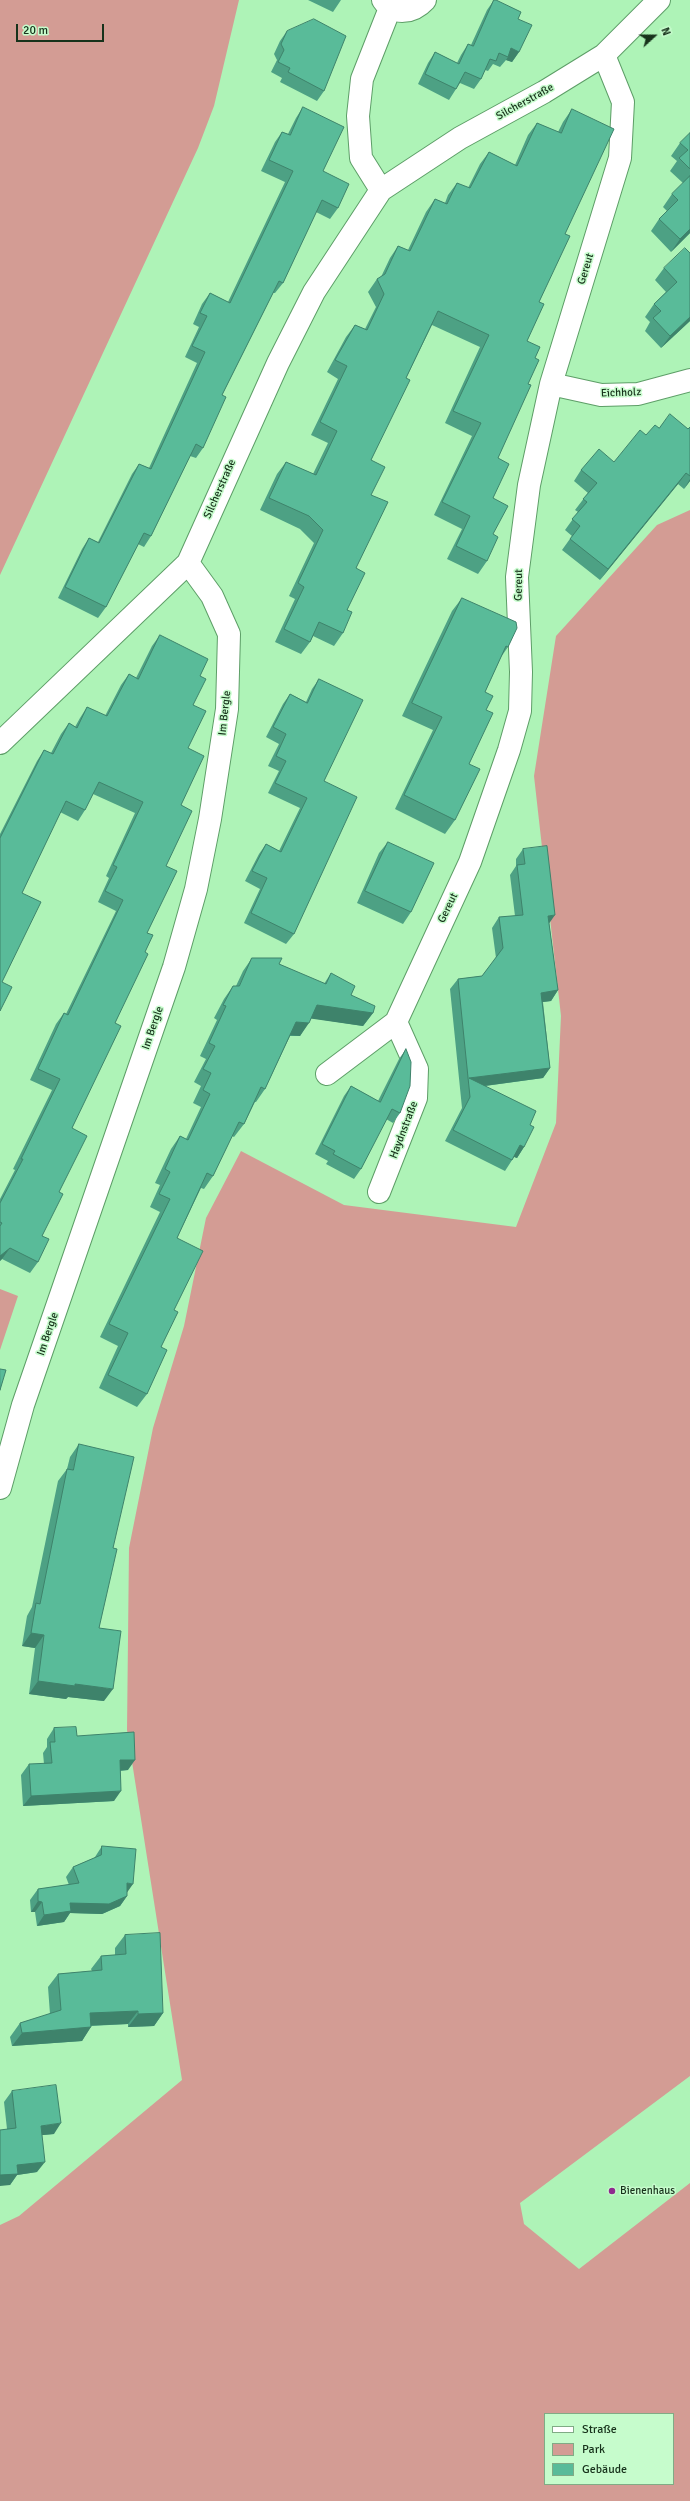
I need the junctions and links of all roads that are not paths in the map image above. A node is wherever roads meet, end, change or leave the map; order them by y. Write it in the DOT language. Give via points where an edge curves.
graph roads {
  1 [pos="425,0"];
  2 [pos="658,0"];
  3 [pos="386,4"];
  4 [pos="604,55"];
  5 [pos="381,190"];
  6 [pos="690,380"];
  7 [pos="551,384"];
  8 [pos="188,563"];
  9 [pos="0,743"];
  10 [pos="396,1022"];
  11 [pos="327,1074"];
  12 [pos="379,1192"];
  13 [pos="0,1488"];
  1 -- 3 [label="street" via="406,11"];
  2 -- 4 [label="street, Silcherstraße"];
  3 -- 5 [label="street" via="362,79 358,116 361,158"];
  4 -- 5 [label="street, Silcherstraße" via="544,92 460,138"];
  4 -- 7 [label="street, Gereut" via="623,102 620,158"];
  5 -- 8 [label="street, Silcherstraße" via="314,292 278,363"];
  6 -- 7 [label="street, Eichholz" via="638,394 602,395"];
  7 -- 10 [label="street, Gereut" via="529,486 517,577 520,711 470,862"];
  8 -- 9 [label="street, Silcherstraße"];
  8 -- 13 [label="street, Im Bergle" via="212,596 229,634 227,709 196,889 174,967 23,1405"];
  10 -- 11 [label="street, Gereut"];
  10 -- 12 [label="street, Haydnstraße" via="417,1069 416,1098"];
}
